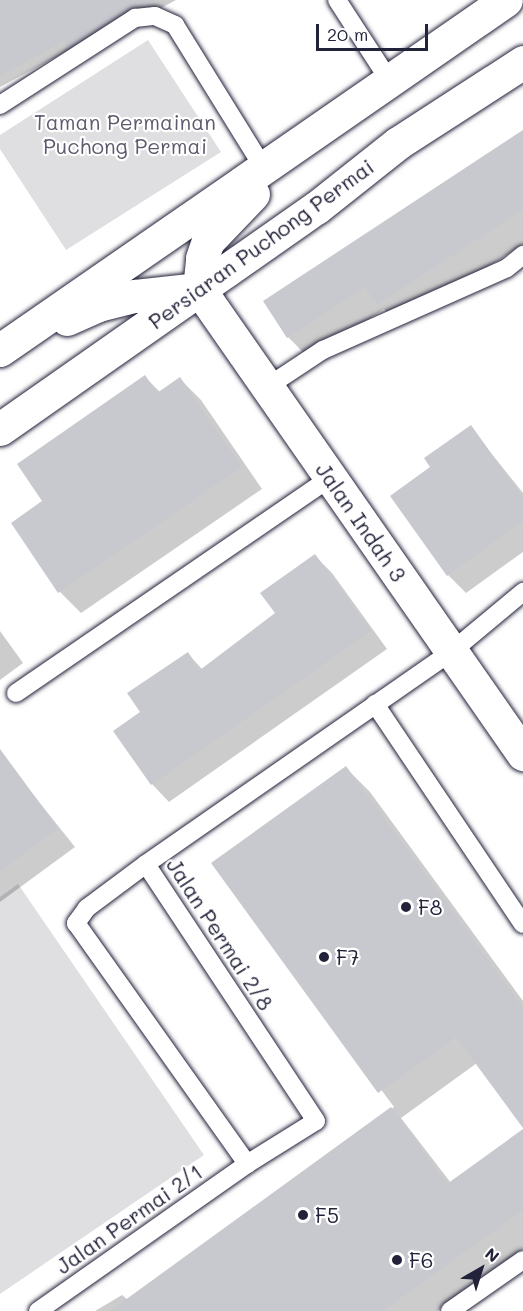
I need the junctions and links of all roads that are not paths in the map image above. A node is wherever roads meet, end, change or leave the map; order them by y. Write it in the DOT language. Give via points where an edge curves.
graph roads {
  1 [pos="337,0"];
  2 [pos="506,0"];
  3 [pos="523,62"];
  4 [pos="389,80"];
  5 [pos="0,105"];
  6 [pos="310,135"];
  7 [pos="263,167"];
  8 [pos="523,255"];
  9 [pos="199,289"];
  10 [pos="1,349"];
  11 [pos="267,387"];
  12 [pos="0,429"];
  13 [pos="330,478"];
  14 [pos="523,592"];
  15 [pos="451,652"];
  16 [pos="16,693"];
  17 [pos="375,704"];
  18 [pos="523,754"];
  19 [pos="146,864"];
  20 [pos="523,924"];
  21 [pos="247,1164"];
  22 [pos="523,1260"];
  23 [pos="38,1311"];
  24 [pos="450,1311"];
  1 -- 4 [label="lane"];
  2 -- 4 [label="street"];
  3 -- 9 [label="street, Persiaran Puchong Permai" via="398,143 316,208"];
  4 -- 6 [label="street"];
  5 -- 7 [label="lane" via="135,18 155,16 175,26"];
  6 -- 7 [label="street"];
  6 -- 9 [label="street" via="208,241"];
  7 -- 10 [label="street"];
  8 -- 11 [label="lane" via="507,268 323,350"];
  9 -- 10 [label="street" via="99,305"];
  9 -- 11 [label="street, Jalan Indah 3"];
  9 -- 12 [label="street, Persiaran Puchong Permai"];
  11 -- 13 [label="street, Jalan Indah 3"];
  13 -- 15 [label="street, Jalan Indah 3"];
  13 -- 16 [label="lane"];
  14 -- 15 [label="lane, Jalan Permai 2/8"];
  15 -- 17 [label="lane, Jalan Permai 2/8"];
  15 -- 18 [label="street, Jalan Indah 3"];
  17 -- 19 [label="lane, Jalan Permai 2/8"];
  17 -- 20 [label="lane"];
  19 -- 21 [label="lane" via="87,908 76,923"];
  19 -- 21 [label="lane, Jalan Permai 2/8" via="316,1121"];
  21 -- 23 [label="lane, Jalan Permai 2/1"];
  22 -- 24 [label="lane"];
}
